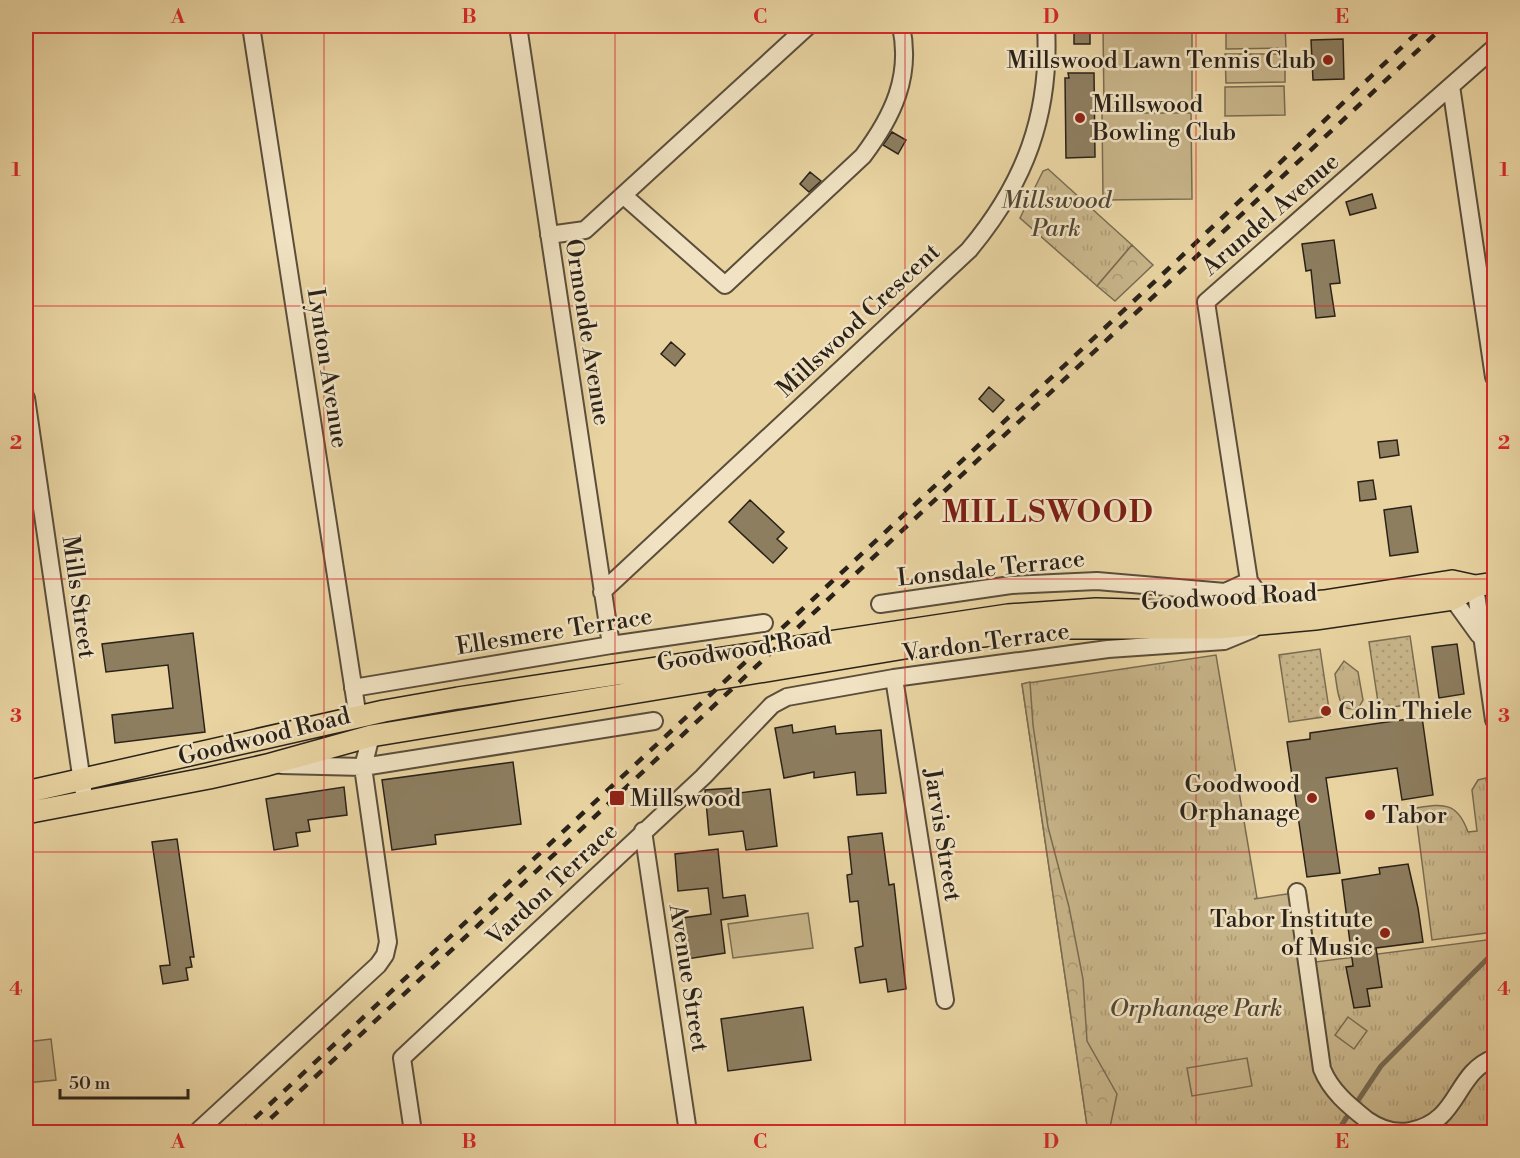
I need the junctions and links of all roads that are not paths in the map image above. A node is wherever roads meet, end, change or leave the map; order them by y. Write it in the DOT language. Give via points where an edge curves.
graph roads {
  1 [pos="251,26"];
  2 [pos="518,26"];
  3 [pos="808,26"];
  4 [pos="901,26"];
  5 [pos="1046,26"];
  6 [pos="1494,48"];
  7 [pos="1452,86"];
  8 [pos="623,195"];
  9 [pos="549,235"];
  10 [pos="1494,377"];
  11 [pos="26,398"];
  12 [pos="29,441"];
  13 [pos="1249,582"];
  14 [pos="1485,585"];
  15 [pos="603,592"];
  16 [pos="1453,599"];
  17 [pos="880,604"];
  18 [pos="1267,616"];
  19 [pos="764,623"];
  20 [pos="1119,628"];
  21 [pos="1483,641"];
  22 [pos="610,645"];
  23 [pos="1108,649"];
  24 [pos="894,678"];
  25 [pos="353,688"];
  26 [pos="358,718"];
  27 [pos="1494,720"];
  28 [pos="654,721"];
  29 [pos="371,735"];
  30 [pos="267,765"];
  31 [pos="363,767"];
  32 [pos="82,781"];
  33 [pos="26,792"];
  34 [pos="86,803"];
  35 [pos="26,813"];
  36 [pos="643,831"];
  37 [pos="1297,892"];
  38 [pos="945,1000"];
  39 [pos="1494,1058"];
  40 [pos="197,1132"];
  41 [pos="413,1132"];
  42 [pos="688,1132"];
  1 -- 25 [label="street, Lynton Avenue"];
  2 -- 9 [label="street, Ormonde Avenue"];
  3 -- 8 [label="street"];
  4 -- 8 [label="street" via="904,58 899,96 874,142 724,285"];
  5 -- 15 [label="street, Millswood Crescent" via="1047,71 1037,128 1017,180 986,229 969,250"];
  6 -- 7 [label="street, Arundel Avenue"];
  7 -- 10 [label="street"];
  7 -- 13 [label="street, Arundel Avenue" via="1206,302"];
  8 -- 9 [label="street" via="585,230"];
  9 -- 15 [label="street, Ormonde Avenue"];
  11 -- 12 [label="street, Mills Street"];
  12 -- 32 [label="street, Mills Street"];
  13 -- 17 [label="street, Lonsdale Terrace" via="1225,592 1097,581 1011,585"];
  13 -- 18 [label="street, Arundel Avenue"];
  14 -- 16 [label="main road, Goodwood Road"];
  14 -- 18 [label="main road, Goodwood Road" via="1452,581"];
  14 -- 21 [label="street"];
  15 -- 22 [label="street, Ormonde Avenue"];
  16 -- 18 [label="main road, Goodwood Road"];
  16 -- 21 [label="street"];
  18 -- 20 [label="main road, Goodwood Road" via="1218,628"];
  18 -- 23 [label="street, Vardon Terrace" via="1224,641"];
  18 -- 26 [label="main road, Goodwood Road" via="1096,609 1008,615 458,698"];
  19 -- 22 [label="street, Ellesmere Terrace"];
  20 -- 23 [label="street" via="1119,640"];
  20 -- 29 [label="main road, Goodwood Road" via="1058,628 965,638"];
  21 -- 27 [label="street"];
  22 -- 25 [label="street, Ellesmere Terrace"];
  23 -- 24 [label="street, Vardon Terrace"];
  24 -- 36 [label="street, Vardon Terrace" via="787,697 772,705 703,777"];
  24 -- 38 [label="street, Jarvis Street"];
  25 -- 26 [label="street, Lynton Avenue"];
  26 -- 32 [label="main road, Goodwood Road"];
  28 -- 31 [label="street"];
  29 -- 30 [label="main road, Goodwood Road"];
  29 -- 31 [label="street"];
  30 -- 31 [label="street"];
  30 -- 34 [label="main road, Goodwood Road"];
  31 -- 40 [label="street" via="388,942 385,955"];
  32 -- 33 [label="main road, Goodwood Road"];
  32 -- 34 [label="street, Mills Street"];
  34 -- 35 [label="main road, Goodwood Road"];
  36 -- 41 [label="street, Vardon Terrace" via="402,1058"];
  36 -- 42 [label="street, Avenue Street"];
  37 -- 39 [label="street" via="1322,1069 1342,1099 1379,1128 1406,1132 1428,1128 1446,1112 1473,1073"];
}
